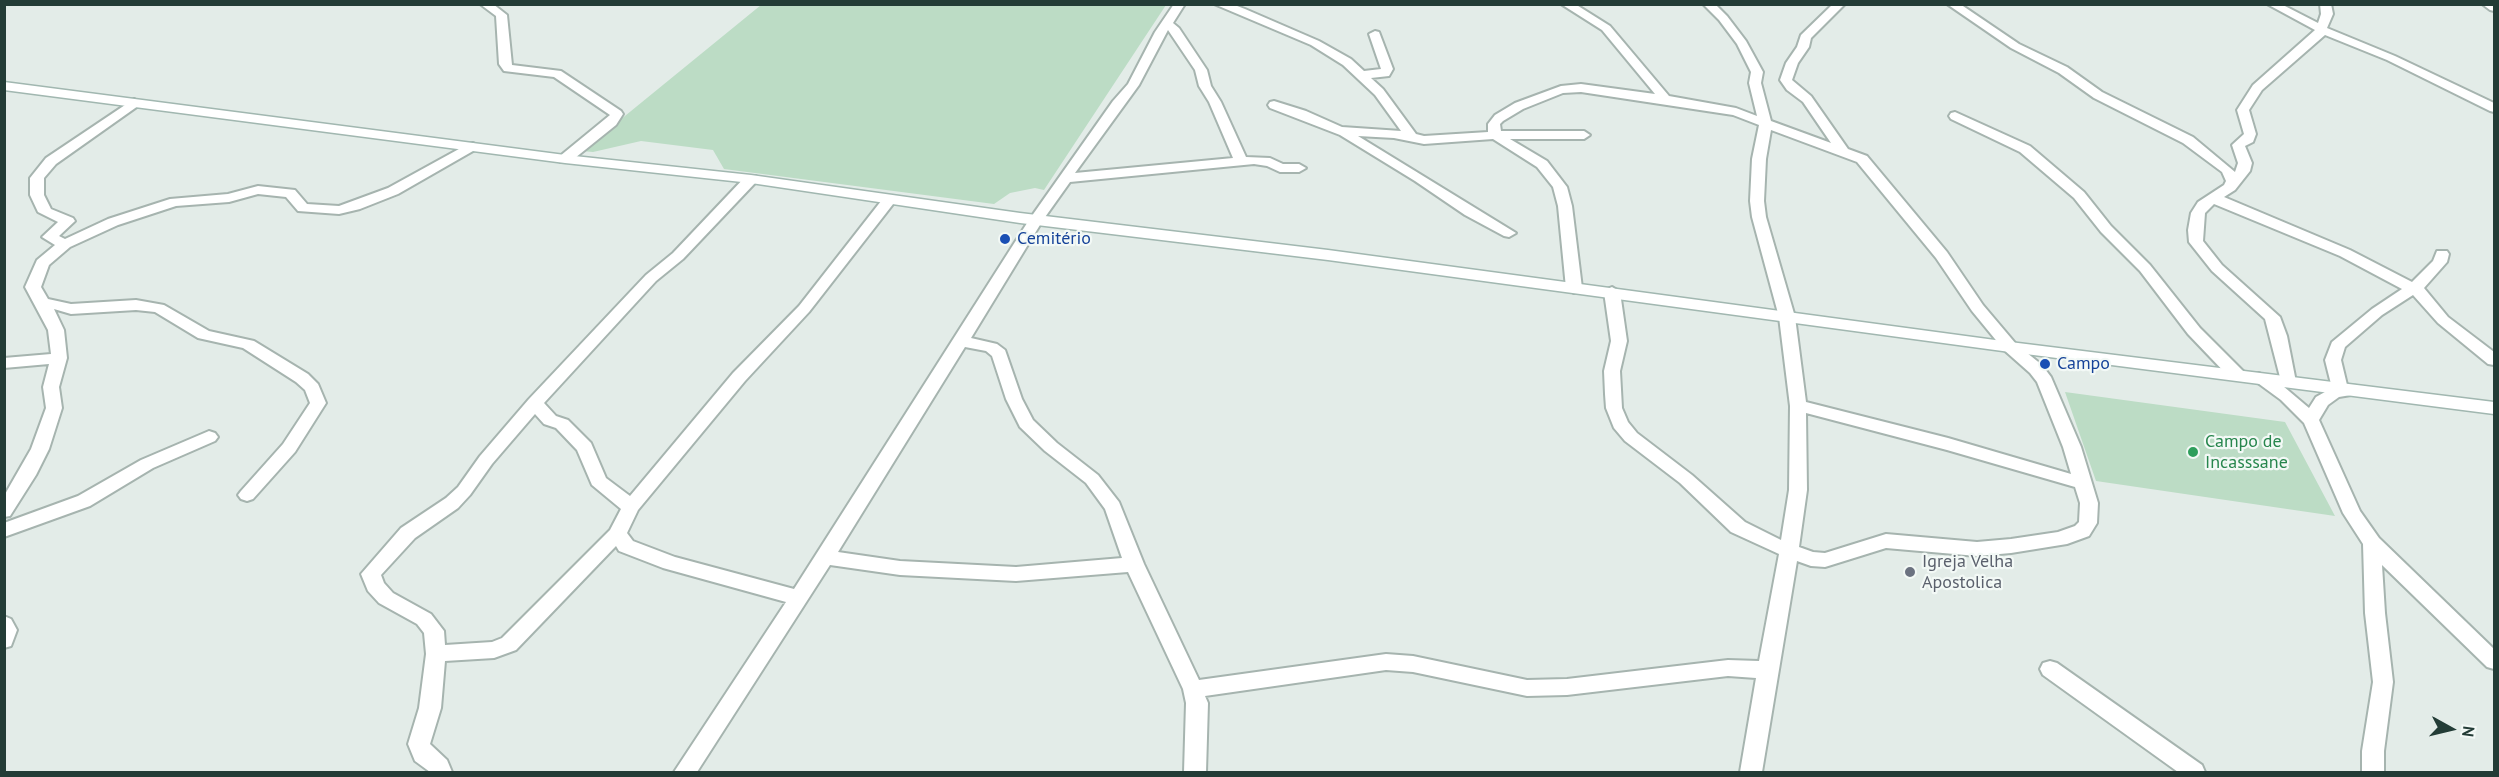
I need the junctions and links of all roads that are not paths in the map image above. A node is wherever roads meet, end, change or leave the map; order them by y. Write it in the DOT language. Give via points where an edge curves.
graph roads {
  1 [pos="485,4"];
  2 [pos="1180,4"];
  3 [pos="1219,4"];
  4 [pos="1566,4"];
  5 [pos="1708,4"];
  6 [pos="1840,4"];
  7 [pos="1952,4"];
  8 [pos="2325,4"];
  9 [pos="2487,4"];
  10 [pos="2272,7"];
  11 [pos="2494,8"];
  12 [pos="1166,24"];
  13 [pos="2320,29"];
  14 [pos="1375,34"];
  15 [pos="1364,75"];
  16 [pos="4,86"];
  17 [pos="1665,99"];
  18 [pos="134,103"];
  19 [pos="1274,105"];
  20 [pos="2494,108"];
  21 [pos="1955,116"];
  22 [pos="1766,124"];
  23 [pos="1340,131"];
  24 [pos="1495,135"];
  25 [pos="1584,135"];
  26 [pos="1411,137"];
  27 [pos="473,147"];
  28 [pos="1843,152"];
  29 [pos="564,159"];
  30 [pos="1241,161"];
  31 [pos="1299,168"];
  32 [pos="1066,178"];
  33 [pos="751,179"];
  34 [pos="2233,181"];
  35 [pos="2212,198"];
  36 [pos="890,199"];
  37 [pos="1036,220"];
  38 [pos="1509,233"];
  39 [pos="65,244"];
  40 [pos="2442,254"];
  41 [pos="1574,288"];
  42 [pos="2415,288"];
  43 [pos="1612,292"];
  44 [pos="43,302"];
  45 [pos="81,309"];
  46 [pos="1787,316"];
  47 [pos="53,324"];
  48 [pos="962,341"];
  49 [pos="2010,347"];
  50 [pos="59,358"];
  51 [pos="2494,360"];
  52 [pos="4,363"];
  53 [pos="2237,375"];
  54 [pos="2259,378"];
  55 [pos="2288,382"];
  56 [pos="2347,388"];
  57 [pos="535,404"];
  58 [pos="1797,406"];
  59 [pos="2494,408"];
  60 [pos="2311,420"];
  61 [pos="208,438"];
  62 [pos="2082,483"];
  63 [pos="247,495"];
  64 [pos="631,507"];
  65 [pos="4,511"];
  66 [pos="4,530"];
  67 [pos="617,534"];
  68 [pos="2372,543"];
  69 [pos="1788,550"];
  70 [pos="824,557"];
  71 [pos="1134,564"];
  72 [pos="798,598"];
  73 [pos="4,624"];
  74 [pos="4,640"];
  75 [pos="436,654"];
  76 [pos="2494,661"];
  77 [pos="2050,669"];
  78 [pos="1767,670"];
  79 [pos="1193,689"];
  80 [pos="441,772"];
  81 [pos="685,772"];
  82 [pos="1195,772"];
  83 [pos="1751,772"];
  84 [pos="2194,772"];
  85 [pos="2373,772"];
  1 -- 29 [label="street" via="501,15 508,68 557,74 617,114"];
  2 -- 12 [label="street"];
  3 -- 15 [label="street" via="1315,43"];
  4 -- 17 [label="street" via="1606,28"];
  5 -- 22 [label="street" via="1748,51"];
  6 -- 28 [label="street" via="1805,37 1786,80 1807,99"];
  7 -- 34 [label="street" via="2098,95 2203,149 2227,170"];
  8 -- 13 [label="street" via="2327,14"];
  9 -- 11 [label="street"];
  10 -- 13 [label="street"];
  12 -- 30 [label="street" via="1175,30 1201,70"];
  12 -- 32 [label="street" via="1133,86"];
  13 -- 20 [label="street"];
  13 -- 34 [label="street" via="2309,45 2257,88 2243,110 2250,134 2238,144 2245,163"];
  14 -- 15 [label="street" via="1388,69 1385,73"];
  15 -- 26 [label="street"];
  16 -- 18 [label="street"];
  17 -- 22 [label="street" via="1736,112"];
  17 -- 24 [label="street" via="1591,87 1560,90 1507,113 1494,124"];
  18 -- 27 [label="street"];
  18 -- 39 [label="street" via="51,161 37,178 37,195 45,212 68,221 49,237"];
  19 -- 23 [label="street"];
  21 -- 53 [label="street" via="2025,149 2079,195 2145,268 2194,331"];
  22 -- 28 [label="street"];
  22 -- 46 [label="street" via="1761,140 1757,201 1762,237"];
  23 -- 26 [label="street"];
  23 -- 38 [label="street" via="1470,213"];
  24 -- 25 [label="street"];
  24 -- 26 [label="street" via="1432,140"];
  24 -- 41 [label="street" via="1542,164 1560,187"];
  27 -- 29 [label="street"];
  27 -- 39 [label="street" via="393,191 347,208 303,208 290,193 258,190 229,198 165,204"];
  28 -- 49 [label="street" via="1868,164"];
  29 -- 33 [label="street"];
  30 -- 31 [label="street"];
  30 -- 32 [label="street"];
  32 -- 37 [label="street"];
  33 -- 36 [label="street"];
  33 -- 57 [label="street" via="678,256 651,278"];
  34 -- 35 [label="street"];
  35 -- 42 [label="street" via="2334,248"];
  35 -- 55 [label="street" via="2198,213 2196,242 2217,268 2271,317"];
  36 -- 37 [label="street"];
  36 -- 64 [label="street" via="804,309 738,377"];
  37 -- 41 [label="street"];
  37 -- 48 [label="street"];
  39 -- 44 [label="street" via="42,263 36,277 33,287"];
  40 -- 42 [label="street" via="2440,262"];
  41 -- 43 [label="street"];
  42 -- 51 [label="street" via="2431,309"];
  42 -- 56 [label="street" via="2377,312 2338,345 2333,360"];
  43 -- 46 [label="street"];
  43 -- 69 [label="street" via="1619,341 1612,371 1613,394 1620,424 1738,526"];
  44 -- 45 [label="street"];
  44 -- 47 [label="street"];
  45 -- 47 [label="street" via="65,314"];
  45 -- 63 [label="street" via="136,305 159,308 204,335 248,345 312,388 318,403 289,448"];
  46 -- 49 [label="street"];
  46 -- 58 [label="street"];
  47 -- 50 [label="street"];
  48 -- 70 [label="street"];
  48 -- 71 [label="street" via="991,347 999,354 1026,423 1103,491"];
  49 -- 53 [label="street"];
  49 -- 62 [label="street" via="2036,369 2052,394"];
  50 -- 52 [label="street"];
  50 -- 65 [label="street" via="51,387 54,408 49,426 27,475"];
  53 -- 54 [label="street"];
  54 -- 55 [label="street"];
  54 -- 60 [label="street" via="2287,396"];
  55 -- 56 [label="street"];
  56 -- 59 [label="street"];
  56 -- 60 [label="street" via="2322,401"];
  57 -- 64 [label="street" via="578,440 589,454 598,481"];
  57 -- 75 [label="street" via="464,491 408,533 371,574 386,598 424,619 434,631"];
  58 -- 62 [label="street"];
  58 -- 69 [label="street" via="1798,490"];
  60 -- 68 [label="street" via="2352,513"];
  61 -- 66 [label="street" via="147,464 84,501"];
  62 -- 69 [label="street" via="2089,503 2088,523 2082,531 2060,539 1977,549 1886,541 1825,560"];
  64 -- 67 [label="street"];
  67 -- 72 [label="street" via="627,546 670,563"];
  67 -- 75 [label="street" via="509,644 494,650"];
  68 -- 76 [label="street"];
  68 -- 85 [label="street" via="2383,682"];
  69 -- 78 [label="street"];
  70 -- 71 [label="street" via="900,568 1016,574"];
  70 -- 72 [label="street"];
  71 -- 79 [label="street"];
  72 -- 81 [label="street"];
  73 -- 74 [label="street"];
  75 -- 80 [label="street" via="430,708 419,744 423,754"];
  77 -- 84 [label="street"];
  78 -- 79 [label="street" via="1728,668 1527,688 1386,662"];
  78 -- 83 [label="street"];
  79 -- 82 [label="street" via="1197,703"];
}
